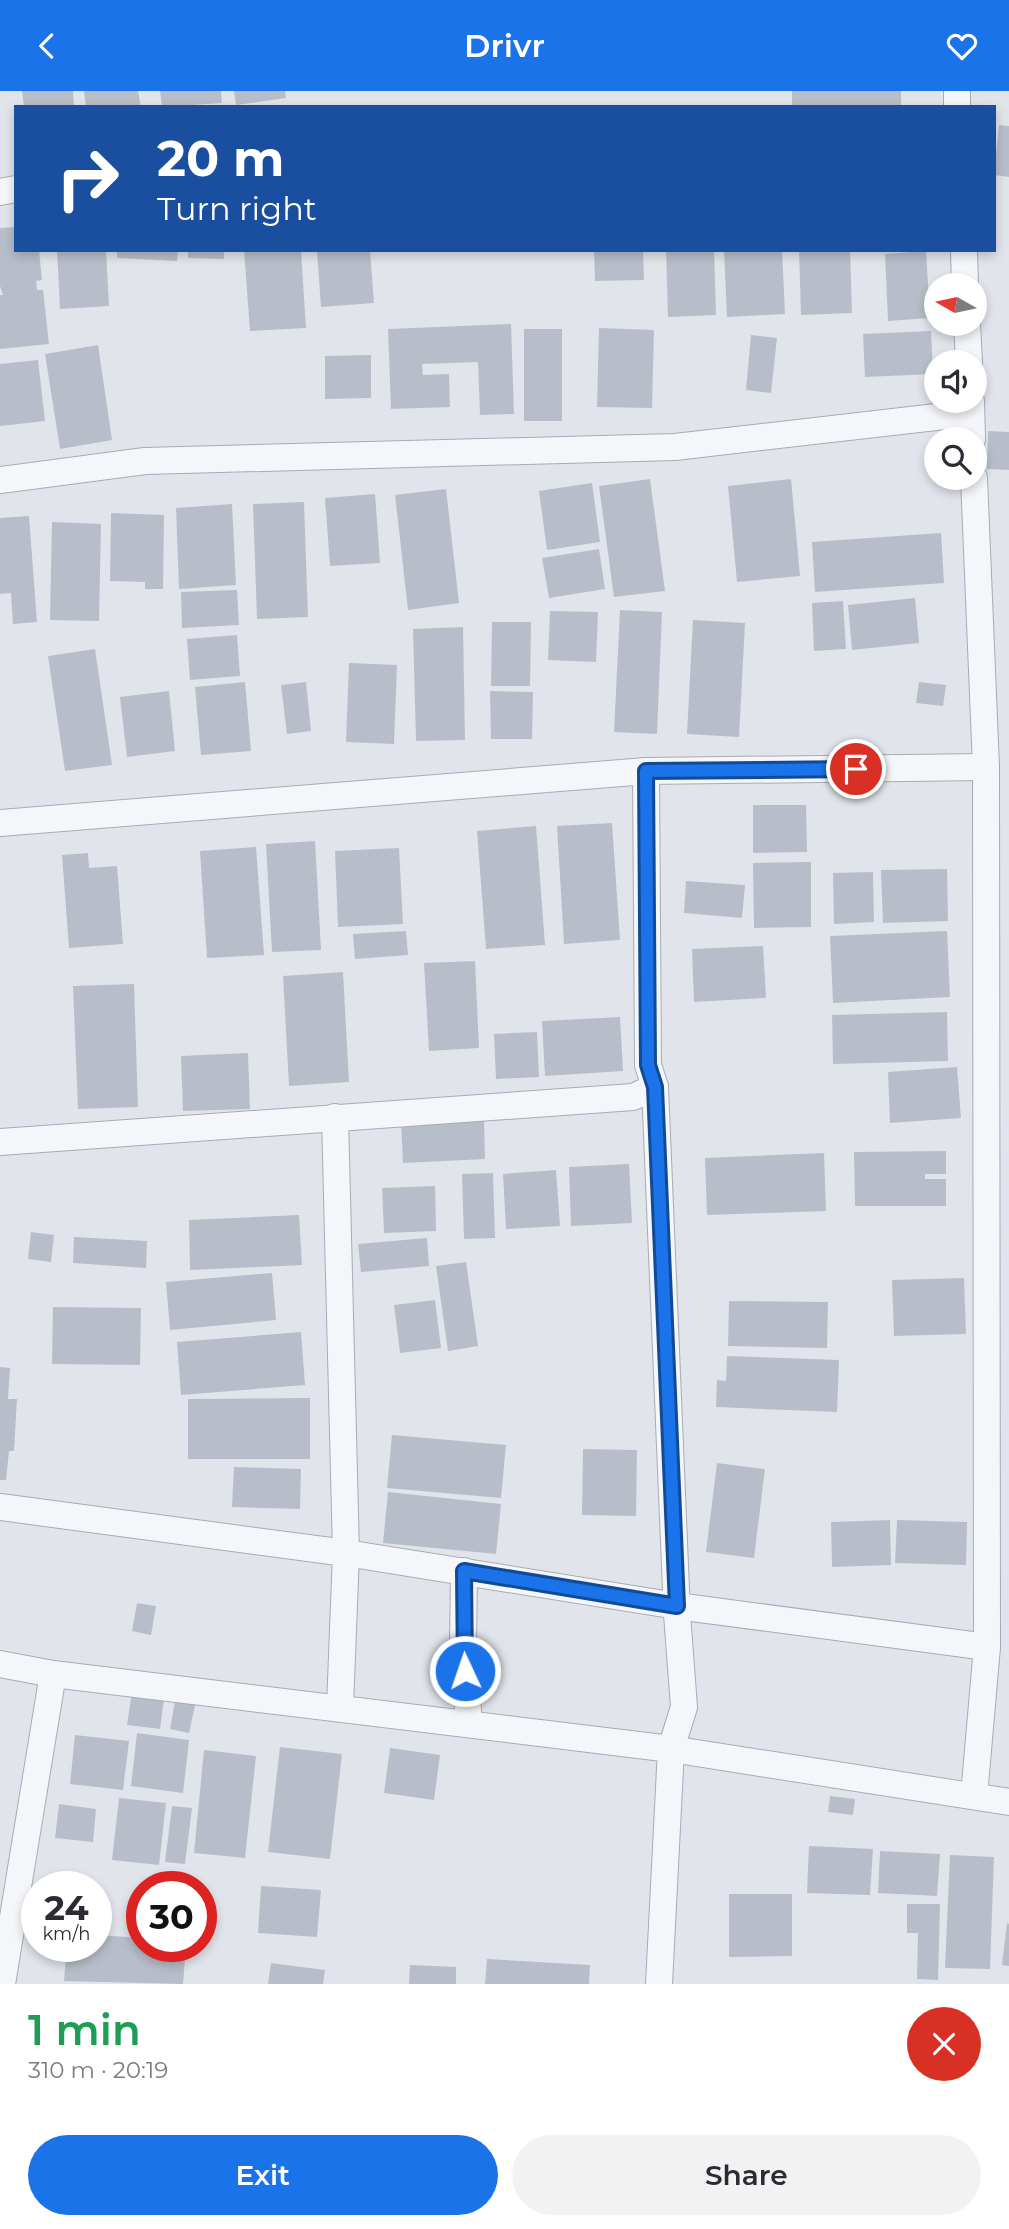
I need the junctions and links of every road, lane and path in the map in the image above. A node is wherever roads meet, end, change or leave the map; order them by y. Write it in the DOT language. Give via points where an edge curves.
graph roads {
  1 [pos="964,252"];
  2 [pos="965,273"];
  3 [pos="927,413"];
  4 [pos="0,480"];
  5 [pos="974,490"];
  6 [pos="986,767"];
  7 [pos="646,771"];
  8 [pos="0,823"];
  9 [pos="655,1087"];
  10 [pos="335,1117"];
  11 [pos="0,1142"];
  12 [pos="0,1507"];
  13 [pos="346,1553"];
  14 [pos="464,1571"];
  15 [pos="677,1606"];
  16 [pos="986,1647"];
  17 [pos="0,1664"];
  18 [pos="53,1674"];
  19 [pos="340,1707"];
  20 [pos="469,1723"];
  21 [pos="671,1749"];
  22 [pos="974,1796"];
  23 [pos="1009,1802"];
  24 [pos="2,1984"];
  25 [pos="659,1984"];
  1 -- 2 [label="street"];
  3 -- 4 [label="street" via="675,447 145,461"];
  5 -- 6 [label="street"];
  6 -- 7 [label="street"];
  6 -- 16 [label="street"];
  7 -- 8 [label="street"];
  7 -- 9 [label="street" via="648,1065"];
  9 -- 10 [label="street" via="633,1097"];
  9 -- 15 [label="street"];
  10 -- 11 [label="street"];
  10 -- 13 [label="street"];
  12 -- 13 [label="street"];
  13 -- 14 [label="street"];
  13 -- 19 [label="street"];
  14 -- 15 [label="street"];
  14 -- 20 [label="street"];
  15 -- 16 [label="street"];
  15 -- 21 [label="street" via="684,1707"];
  16 -- 22 [label="street"];
  17 -- 18 [label="street"];
  18 -- 19 [label="street"];
  18 -- 24 [label="street"];
  19 -- 20 [label="street"];
  20 -- 21 [label="street"];
  21 -- 22 [label="street"];
  21 -- 25 [label="street"];
  22 -- 23 [label="street"];
}
